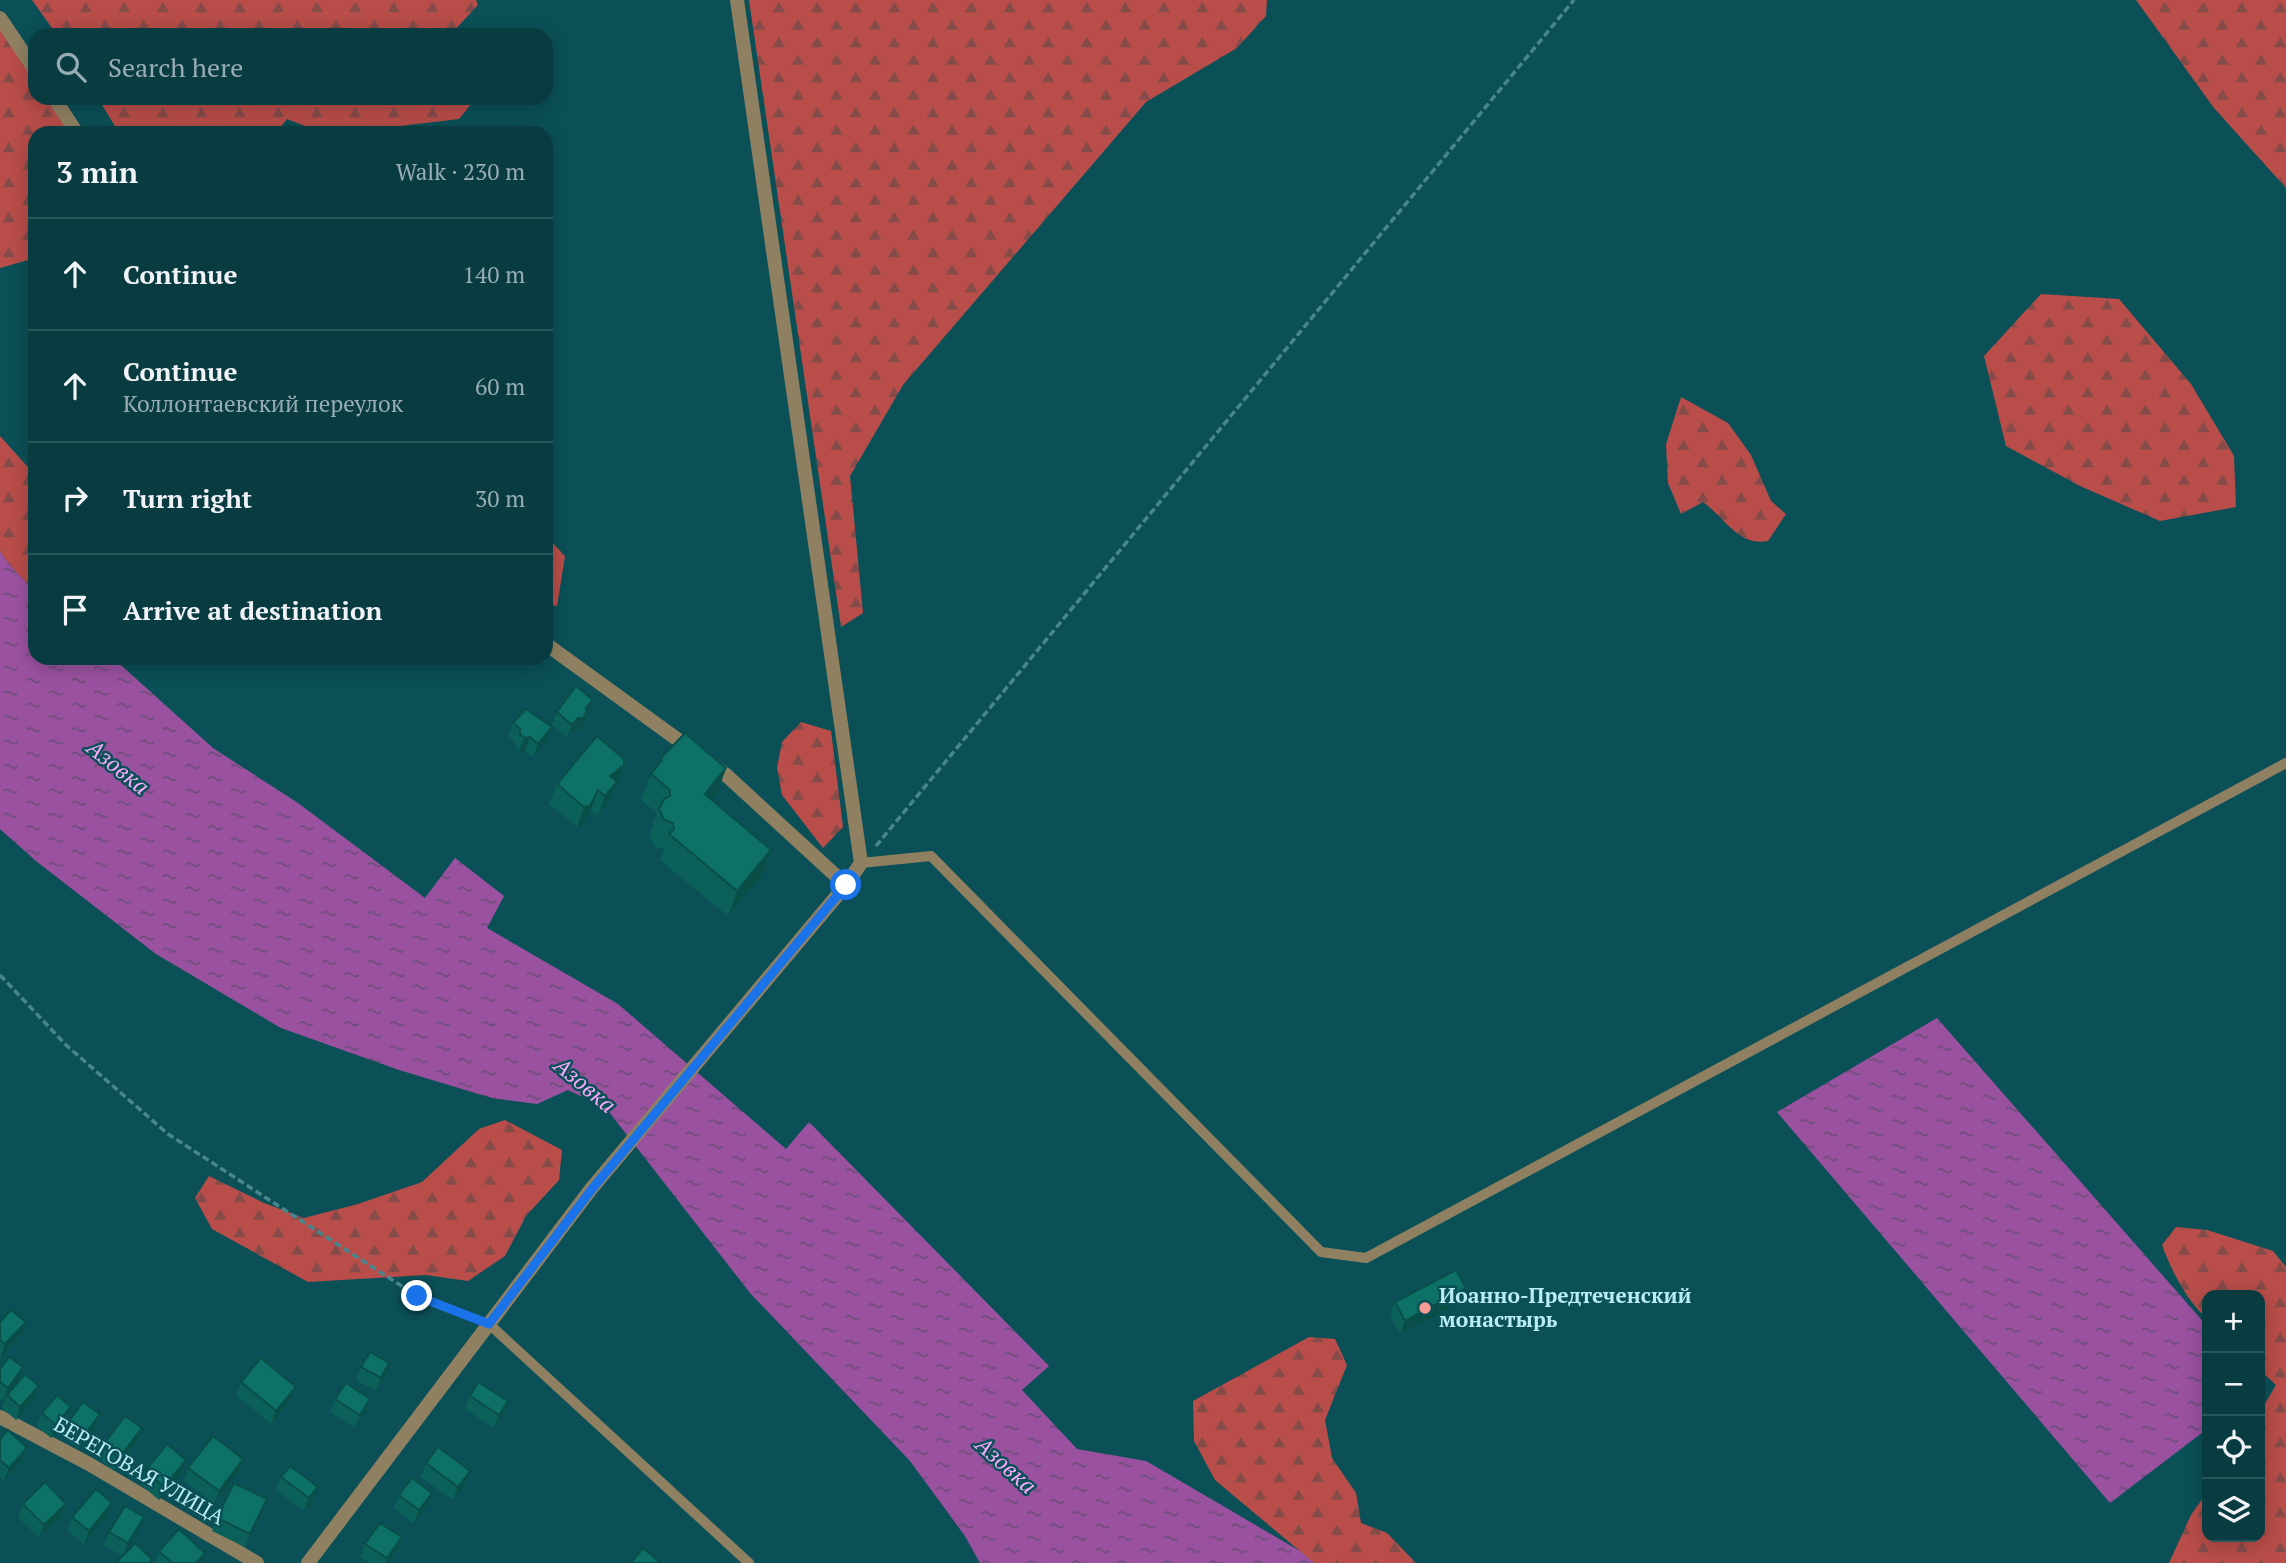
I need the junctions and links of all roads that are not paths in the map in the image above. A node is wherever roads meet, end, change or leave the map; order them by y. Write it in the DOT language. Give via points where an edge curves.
graph roads {
  1 [pos="737,0"];
  2 [pos="0,18"];
  3 [pos="28,60"];
  4 [pos="59,105"];
  5 [pos="72,126"];
  6 [pos="553,648"];
  7 [pos="2286,763"];
  8 [pos="861,863"];
  9 [pos="846,885"];
  10 [pos="489,1324"];
  11 [pos="0,1417"];
  12 [pos="257,1563"];
  13 [pos="308,1563"];
  14 [pos="749,1563"];
  1 -- 8 [label="street"];
  2 -- 3 [label="street"];
  4 -- 5 [label="street"];
  6 -- 9 [label="street" via="725,774"];
  7 -- 8 [label="lane" via="1366,1258 1321,1252 930,856"];
  8 -- 9 [label="street"];
  9 -- 10 [label="street" via="592,1189"];
  10 -- 13 [label="street"];
  10 -- 14 [label="lane"];
  11 -- 12 [label="street, БЕРЕГОВАЯ УЛИЦА"];
}
